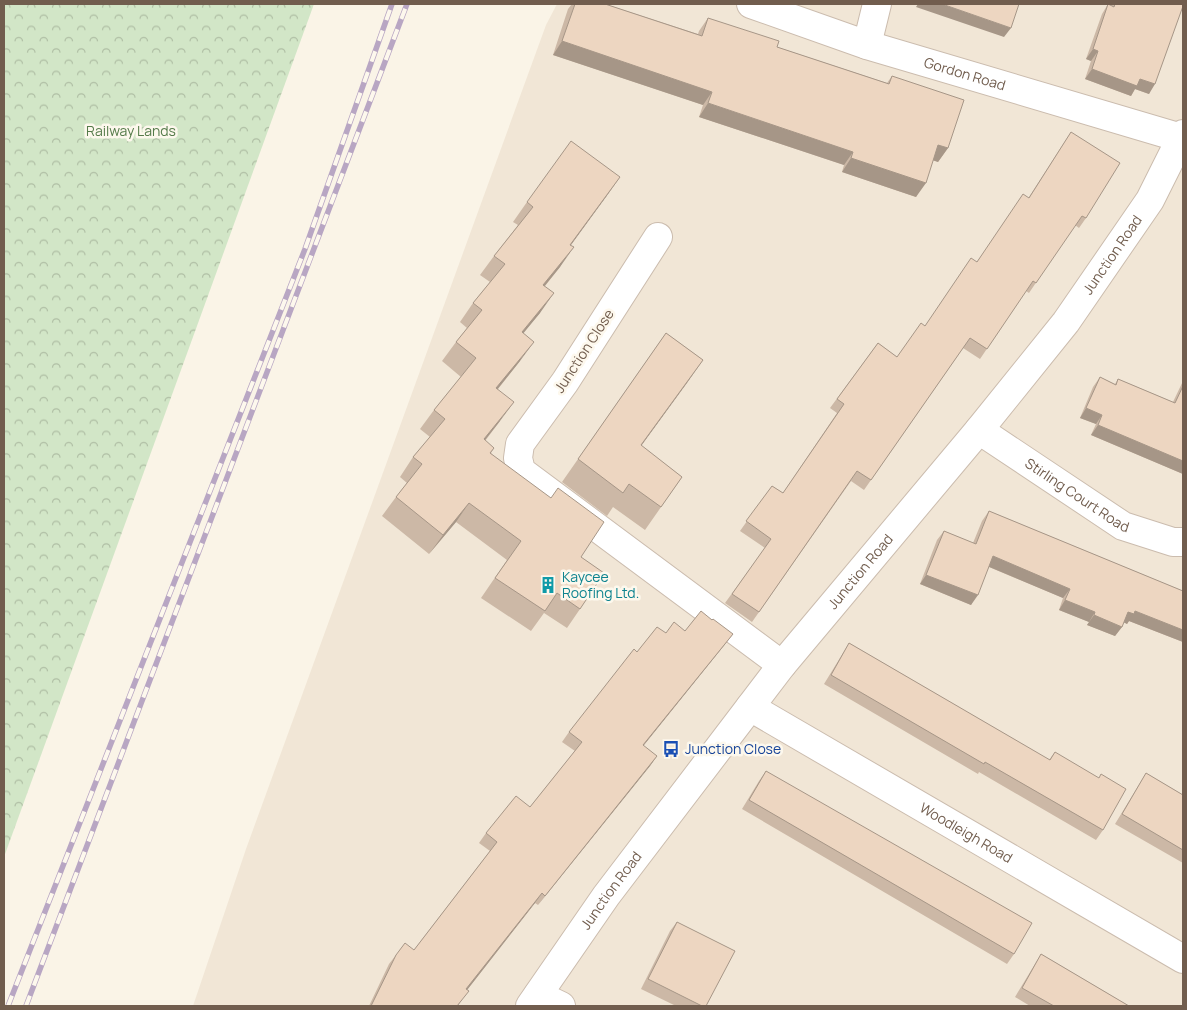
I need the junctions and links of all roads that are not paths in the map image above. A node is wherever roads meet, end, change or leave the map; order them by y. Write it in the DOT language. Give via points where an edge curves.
graph roads {
  1 [pos="751,4"];
  2 [pos="877,4"];
  3 [pos="867,45"];
  4 [pos="1182,136"];
  5 [pos="658,237"];
  6 [pos="979,430"];
  7 [pos="1183,542"];
  8 [pos="782,665"];
  9 [pos="750,707"];
  10 [pos="1183,959"];
  11 [pos="543,1002"];
  1 -- 3 [label="street, Gordon Road"];
  2 -- 3 [label="street"];
  3 -- 4 [label="street, Gordon Road"];
  4 -- 6 [label="street, Junction Road" via="1150,200 1072,313"];
  5 -- 8 [label="street, Junction Close" via="565,382 520,444 521,472"];
  6 -- 7 [label="street, Stirling Court Road" via="1123,526 1173,542"];
  6 -- 8 [label="street, Junction Road"];
  8 -- 9 [label="street, Junction Road"];
  9 -- 10 [label="street, Woodleigh Road"];
  9 -- 11 [label="street, Junction Road" via="606,896"];
}
